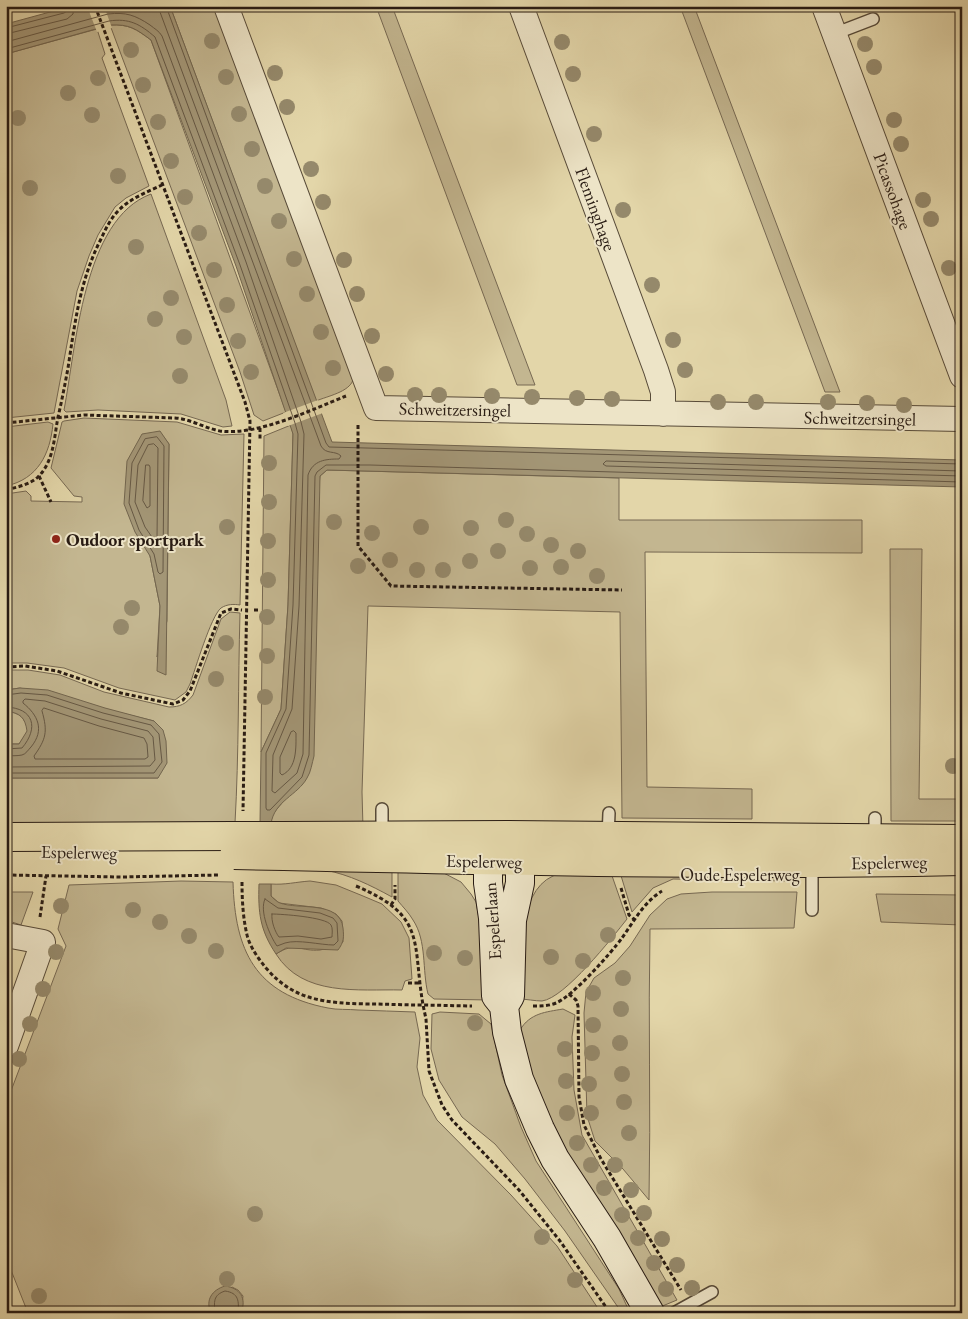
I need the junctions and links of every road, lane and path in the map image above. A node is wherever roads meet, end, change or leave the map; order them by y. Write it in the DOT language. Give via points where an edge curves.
graph roads {
  1 [pos="96,6"];
  2 [pos="226,6"];
  3 [pos="521,6"];
  4 [pos="824,6"];
  5 [pos="873,19"];
  6 [pos="834,34"];
  7 [pos="112,48"];
  8 [pos="108,54"];
  9 [pos="162,185"];
  10 [pos="962,376"];
  11 [pos="336,400"];
  12 [pos="663,414"];
  13 [pos="58,417"];
  14 [pos="962,419"];
  15 [pos="358,420"];
  16 [pos="6,423"];
  17 [pos="260,428"];
  18 [pos="251,429"];
  19 [pos="260,439"];
  20 [pos="39,476"];
  21 [pos="6,490"];
  22 [pos="51,502"];
  23 [pos="622,590"];
  24 [pos="242,610"];
  25 [pos="248,610"];
  26 [pos="6,667"];
  27 [pos="382,834"];
  28 [pos="507,835"];
  29 [pos="6,837"];
  30 [pos="962,839"];
  31 [pos="608,842"];
  32 [pos="875,844"];
  33 [pos="6,850"];
  34 [pos="812,851"];
  35 [pos="230,855"];
  36 [pos="488,861"];
  37 [pos="520,861"];
  38 [pos="962,861"];
  39 [pos="6,875"];
  40 [pos="46,876"];
  41 [pos="355,886"];
  42 [pos="621,888"];
  43 [pos="665,890"];
  44 [pos="395,899"];
  45 [pos="391,905"];
  46 [pos="812,910"];
  47 [pos="635,920"];
  48 [pos="40,921"];
  49 [pos="6,935"];
  50 [pos="408,983"];
  51 [pos="419,983"];
  52 [pos="570,994"];
  53 [pos="409,1005"];
  54 [pos="423,1005"];
  55 [pos="477,1006"];
  56 [pos="504,1006"];
  57 [pos="539,1006"];
  58 [pos="6,1046"];
  59 [pos="712,1292"];
  60 [pos="689,1305"];
  61 [pos="610,1313"];
  62 [pos="650,1313"];
  63 [pos="674,1313"];
  1 -- 7 [label="path"];
  2 -- 12 [label="street, Schweitzersingel" via="376,408"];
  3 -- 12 [label="street, Fleminghage" via="656,370 663,392"];
  4 -- 6 [label="street, Picassohage"];
  5 -- 6 [label="lane"];
  6 -- 10 [label="street, Picassohage"];
  7 -- 8 [label="path"];
  7 -- 9 [label="path"];
  9 -- 13 [label="path" via="120,209 98,245 85,274"];
  9 -- 18 [label="path" via="245,402"];
  11 -- 17 [label="path"];
  12 -- 14 [label="street, Schweitzersingel"];
  13 -- 16 [label="path"];
  13 -- 18 [label="path" via="84,414 168,418 184,419 218,430"];
  13 -- 20 [label="path" via="52,452"];
  15 -- 23 [label="path" via="358,546 391,586"];
  17 -- 18 [label="path"];
  17 -- 19 [label="path"];
  18 -- 25 [label="path"];
  20 -- 21 [label="path" via="29,483"];
  20 -- 22 [label="path"];
  24 -- 26 [label="path" via="231,609 221,613 194,685 178,702 168,703 122,693 57,671"];
  27 -- 28 [label="main road, Espelerweg"];
  27 -- 35 [label="main road, Espelerweg, bridge"];
  27 -- 36 [label="main road, Espelerweg"];
  28 -- 31 [label="main road, Espelerweg"];
  28 -- 36 [label="main road, Espelerlaan"];
  28 -- 37 [label="main road, Espelerlaan"];
  29 -- 35 [label="main road, Espelerweg"];
  30 -- 32 [label="main road, Espelerweg"];
  31 -- 34 [label="main road, Espelerweg"];
  31 -- 37 [label="main road, Espelerweg"];
  32 -- 34 [label="main road, Espelerweg"];
  32 -- 38 [label="main road, Espelerweg"];
  33 -- 35 [label="main road, Espelerweg"];
  34 -- 46 [label="lane"];
  35 -- 40 [label="path" via="121,877"];
  36 -- 37 [label="main road, Espelerweg"];
  36 -- 56 [label="main road, Espelerlaan" via="496,996"];
  37 -- 56 [label="main road, Espelerlaan" via="520,882 512,920 510,996"];
  39 -- 40 [label="path"];
  40 -- 48 [label="path"];
  41 -- 45 [label="path"];
  42 -- 47 [label="path" via="629,915"];
  43 -- 47 [label="path, Oude Espelerweg" via="650,899"];
  44 -- 45 [label="path"];
  45 -- 51 [label="path" via="401,913 412,932"];
  47 -- 52 [label="path, Oude Espelerweg" via="604,960"];
  49 -- 58 [label="street" via="43,942"];
  50 -- 51 [label="path"];
  51 -- 54 [label="path"];
  52 -- 57 [label="path, Oude Espelerweg" via="557,1003"];
  52 -- 60 [label="path" via="578,1006 579,1097 584,1125"];
  53 -- 54 [label="path"];
  54 -- 55 [label="path"];
  54 -- 61 [label="path" via="429,1071 442,1105 452,1120 519,1190 560,1241"];
  56 -- 62 [label="main road, Espelerlaan" via="507,1032 522,1088 540,1129"];
  59 -- 60 [label="lane"];
  60 -- 63 [label="lane"];
}
